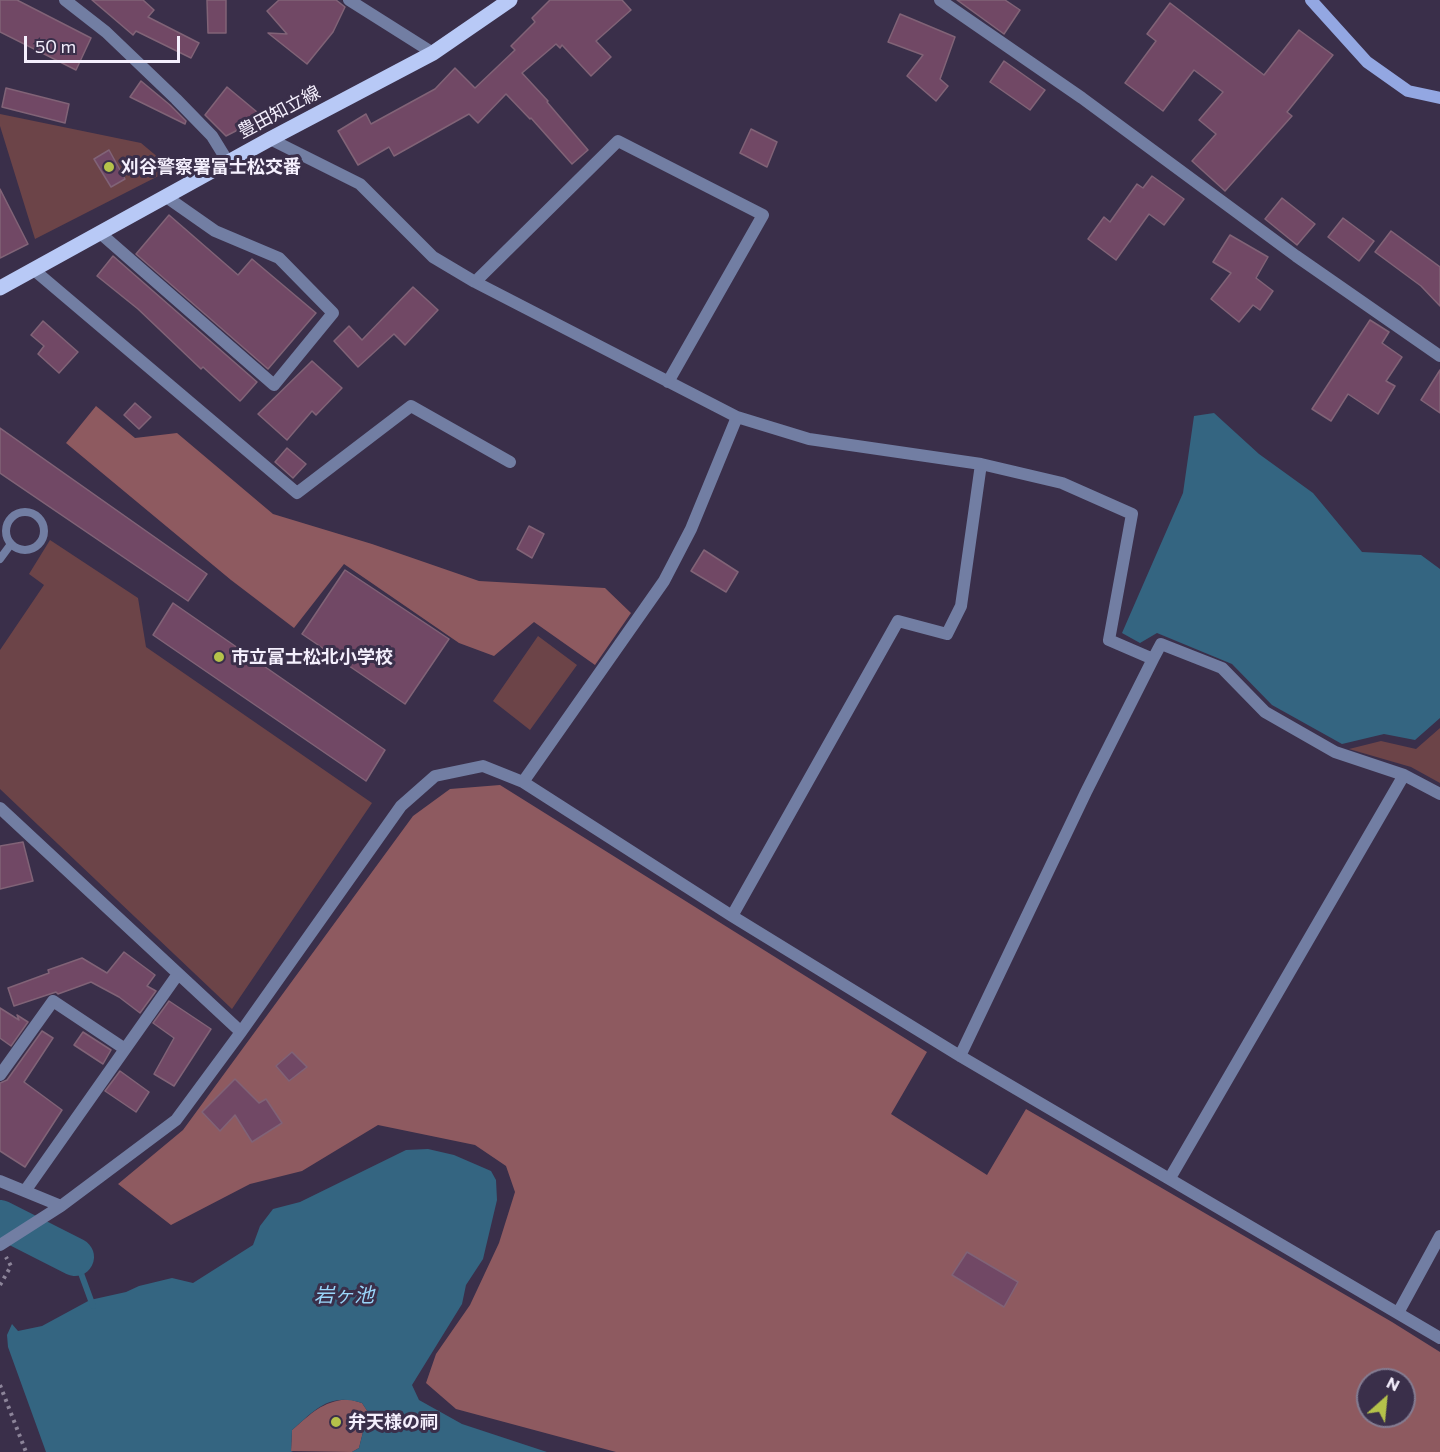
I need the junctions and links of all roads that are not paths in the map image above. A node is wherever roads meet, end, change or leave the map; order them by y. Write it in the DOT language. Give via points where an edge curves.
graph roads {
  1 [pos="65,0"];
  2 [pos="510,0"];
  3 [pos="940,0"];
  4 [pos="1311,0"];
  5 [pos="358,2"];
  6 [pos="433,53"];
  7 [pos="1440,98"];
  8 [pos="270,139"];
  9 [pos="228,162"];
  10 [pos="165,196"];
  11 [pos="100,233"];
  12 [pos="34,270"];
  13 [pos="475,282"];
  14 [pos="0,288"];
  15 [pos="1440,356"];
  16 [pos="668,382"];
  17 [pos="737,417"];
  18 [pos="510,462"];
  19 [pos="981,464"];
  20 [pos="11,544"];
  21 [pos="0,559"];
  22 [pos="1153,658"];
  23 [pos="1404,775"];
  24 [pos="523,782"];
  25 [pos="1440,794"];
  26 [pos="0,808"];
  27 [pos="732,916"];
  28 [pos="178,974"];
  29 [pos="241,1032"];
  30 [pos="125,1049"];
  31 [pos="960,1056"];
  32 [pos="0,1075"];
  33 [pos="1170,1178"];
  34 [pos="0,1181"];
  35 [pos="25,1191"];
  36 [pos="61,1206"];
  37 [pos="1440,1236"];
  38 [pos="3,1251"];
  39 [pos="1398,1313"];
  40 [pos="1440,1338"];
  1 -- 9 [label="street" via="106,32 176,99 212,136"];
  2 -- 6 [label="main road, 豊田知立線"];
  3 -- 15 [label="street"];
  4 -- 7 [label="main road" via="1367,62 1408,91"];
  5 -- 6 [label="street"];
  6 -- 8 [label="main road, 豊田知立線"];
  8 -- 9 [label="main road, 豊田知立線"];
  8 -- 13 [label="street" via="360,184 433,257"];
  9 -- 10 [label="main road, 豊田知立線"];
  10 -- 11 [label="main road, 豊田知立線"];
  10 -- 11 [label="street" via="215,231 279,258 333,314 274,385"];
  11 -- 12 [label="main road, 豊田知立線"];
  12 -- 14 [label="main road, 豊田知立線"];
  12 -- 18 [label="street" via="297,493 411,406"];
  13 -- 16 [label="street"];
  13 -- 16 [label="street" via="618,141 763,215"];
  16 -- 17 [label="street"];
  17 -- 19 [label="street" via="809,439"];
  17 -- 24 [label="street" via="691,529 664,581"];
  19 -- 22 [label="street" via="1062,483 1132,514 1109,640"];
  19 -- 27 [label="street" via="961,606 947,634 898,621"];
  20 -- 20 [label="lane" via="6,532 14,515 26,511 42,520 45,533 39,544 28,549"];
  20 -- 21 [label="lane"];
  22 -- 23 [label="street" via="1161,644 1222,668 1265,712 1335,752"];
  22 -- 31 [label="street"];
  23 -- 25 [label="street"];
  23 -- 33 [label="street"];
  24 -- 27 [label="street"];
  24 -- 29 [label="street" via="483,766 435,776 401,806"];
  26 -- 28 [label="street"];
  27 -- 31 [label="street"];
  28 -- 29 [label="street"];
  28 -- 30 [label="street"];
  29 -- 36 [label="street" via="176,1120"];
  30 -- 32 [label="street" via="53,1001"];
  30 -- 35 [label="street"];
  31 -- 33 [label="street"];
  33 -- 39 [label="street"];
  34 -- 35 [label="street"];
  35 -- 36 [label="street"];
  36 -- 38 [label="street"];
  37 -- 39 [label="street"];
  39 -- 40 [label="street"];
}
